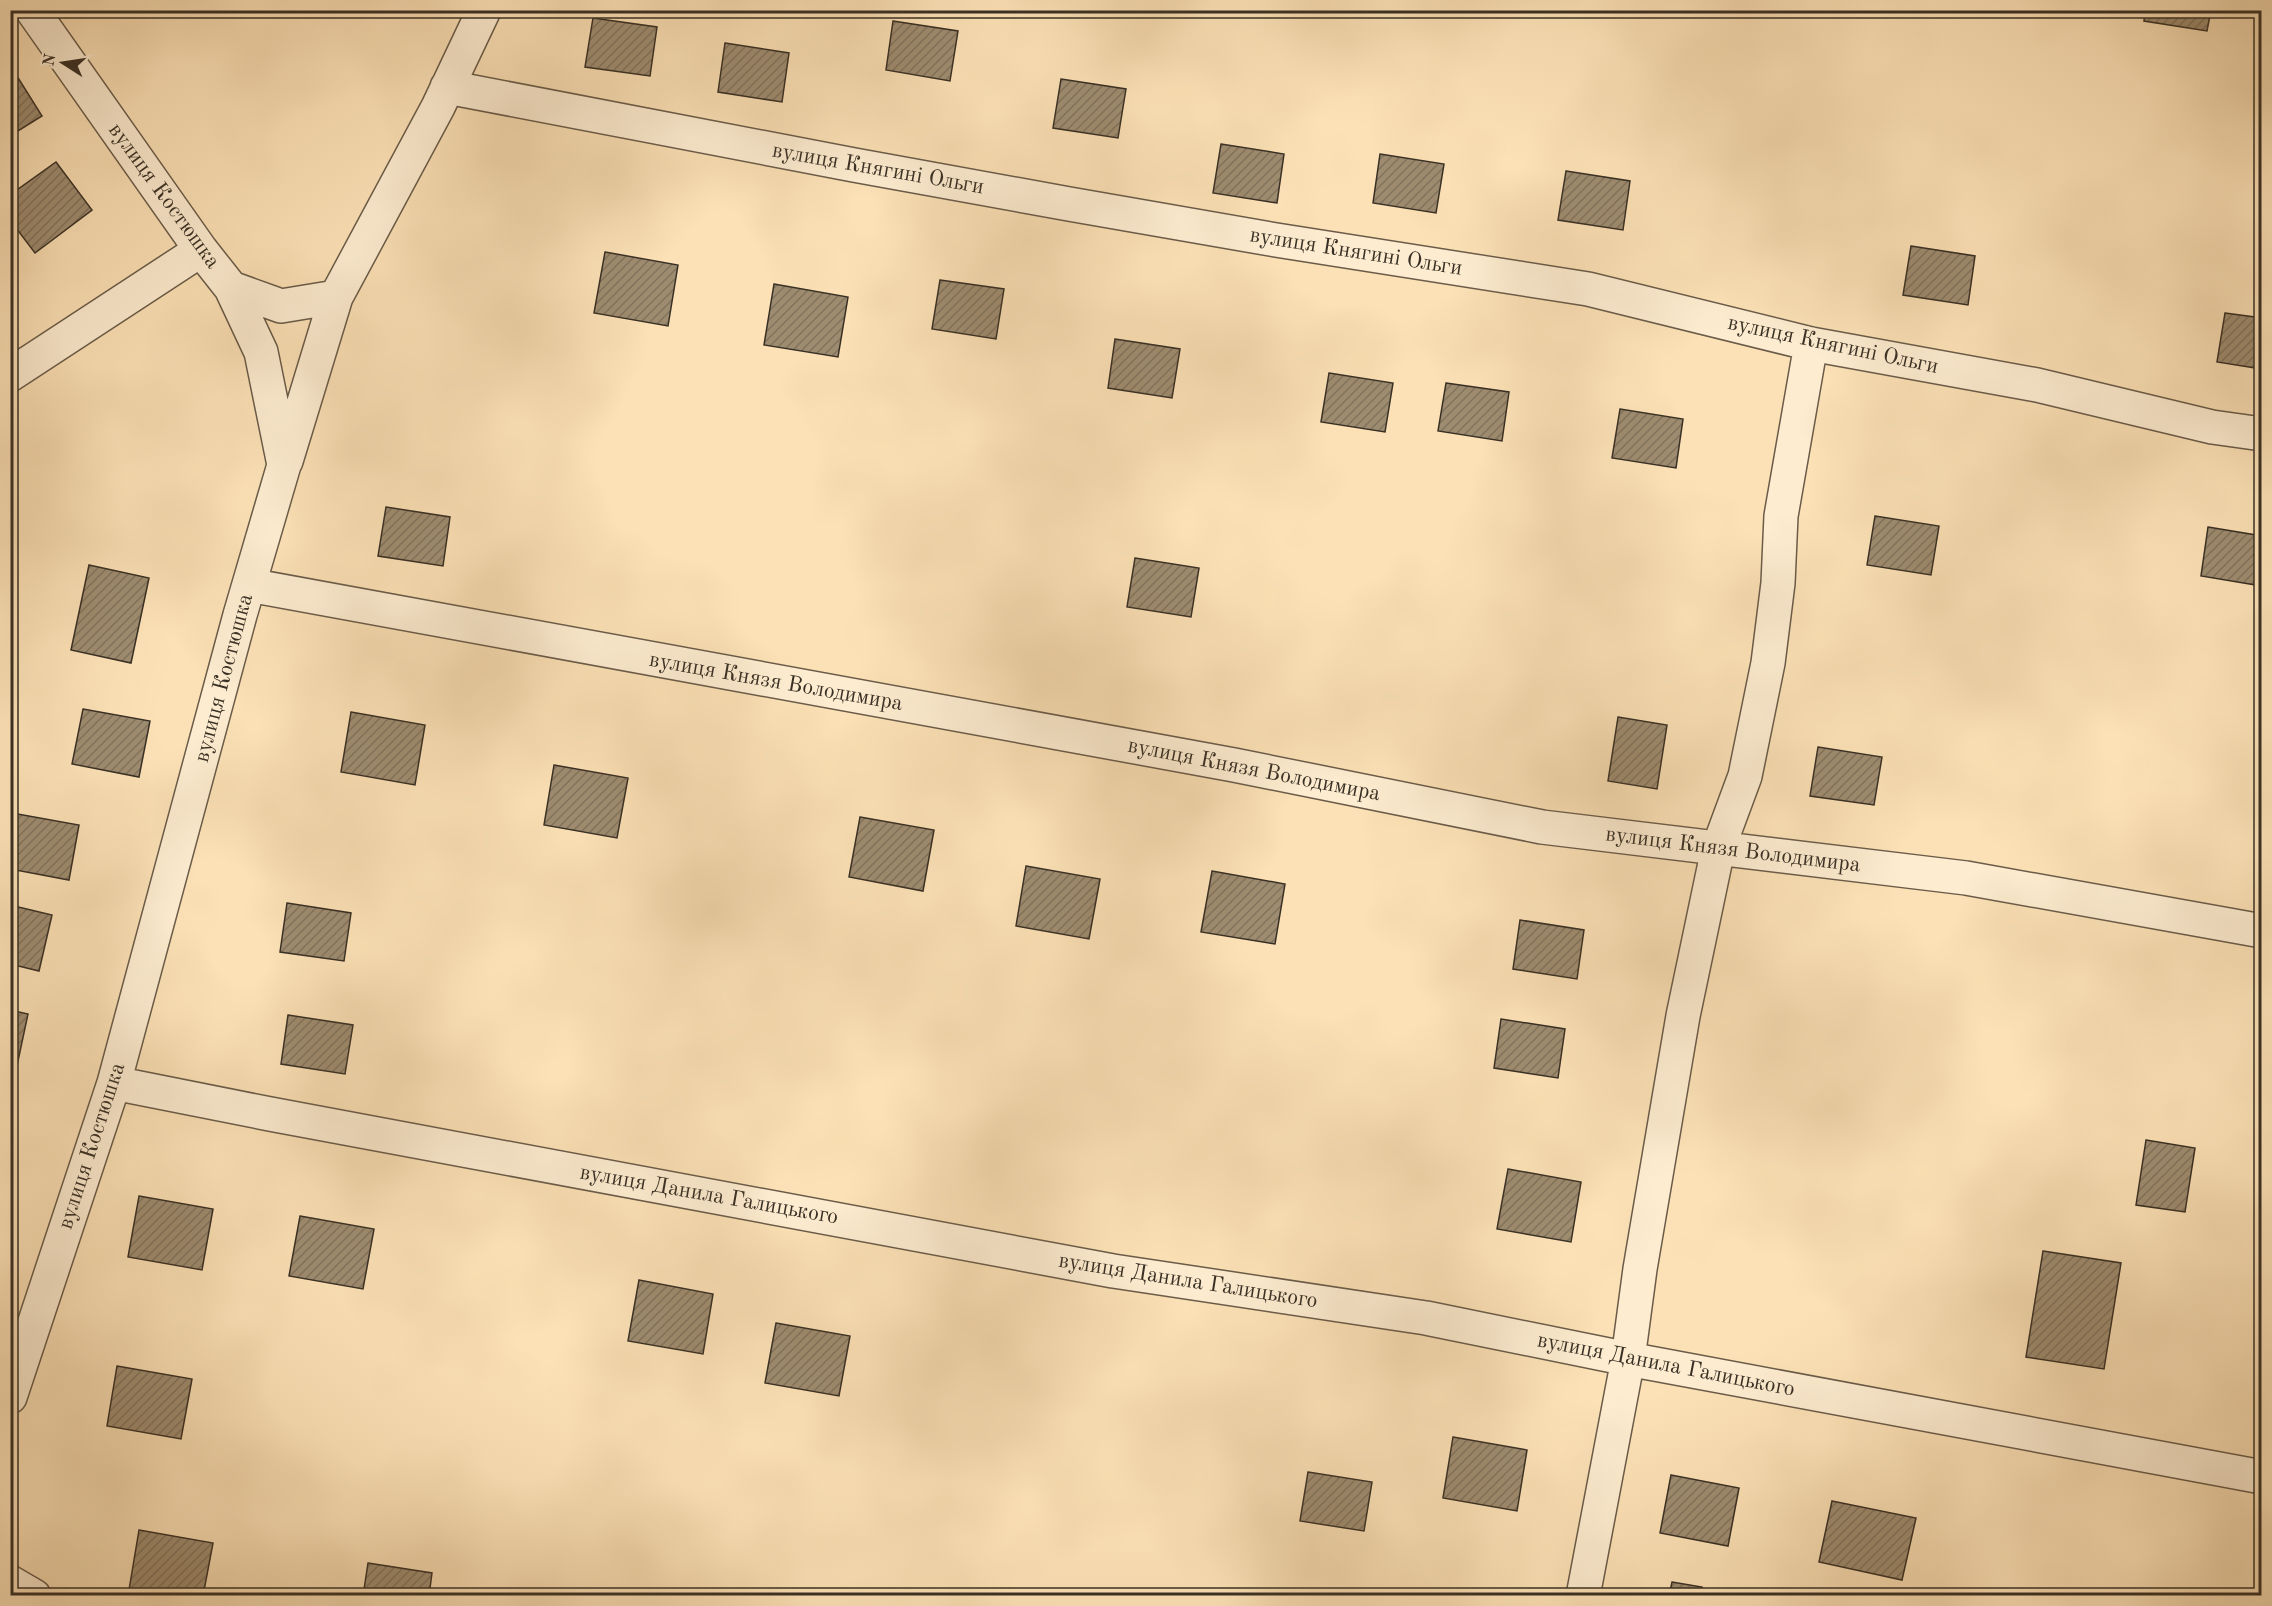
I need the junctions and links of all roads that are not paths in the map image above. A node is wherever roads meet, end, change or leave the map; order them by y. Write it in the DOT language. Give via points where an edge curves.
graph roads {
  1 [pos="32,10"];
  2 [pos="484,10"];
  3 [pos="447,87"];
  4 [pos="201,250"];
  5 [pos="231,288"];
  6 [pos="336,297"];
  7 [pos="1811,344"];
  8 [pos="10,375"];
  9 [pos="2262,434"];
  10 [pos="284,465"];
  11 [pos="249,585"];
  12 [pos="1718,849"];
  13 [pos="2262,931"];
  14 [pos="114,1083"];
  15 [pos="1628,1359"];
  16 [pos="10,1396"];
  17 [pos="2262,1477"];
  18 [pos="10,1582"];
  19 [pos="34,1596"];
  20 [pos="1583,1596"];
  1 -- 4 [label="street, вулиця Костюшка"];
  2 -- 3 [label="street"];
  3 -- 6 [label="street"];
  3 -- 7 [label="street, вулиця Княгині Ольги" via="1069,204 1588,289"];
  4 -- 5 [label="street, вулиця Костюшка"];
  4 -- 8 [label="street"];
  5 -- 6 [label="street" via="281,306"];
  5 -- 10 [label="street, вулиця Костюшка" via="261,352"];
  6 -- 10 [label="street"];
  7 -- 9 [label="street, вулиця Княгині Ольги" via="2037,385 2212,427"];
  7 -- 12 [label="street" via="1781,516 1768,663 1745,776"];
  10 -- 11 [label="street, вулиця Костюшка"];
  11 -- 12 [label="street, вулиця Князя Володимира" via="1234,765 1542,827"];
  11 -- 14 [label="street, вулиця Костюшка"];
  12 -- 13 [label="street, вулиця Князя Володимира" via="1966,878"];
  12 -- 15 [label="street" via="1683,1016"];
  14 -- 15 [label="street, вулиця Данила Галицького" via="1113,1270 1426,1318"];
  14 -- 16 [label="street, вулиця Костюшка"];
  15 -- 17 [label="street, вулиця Данила Галицького"];
  15 -- 20 [label="street"];
  18 -- 19 [label="street"];
}
